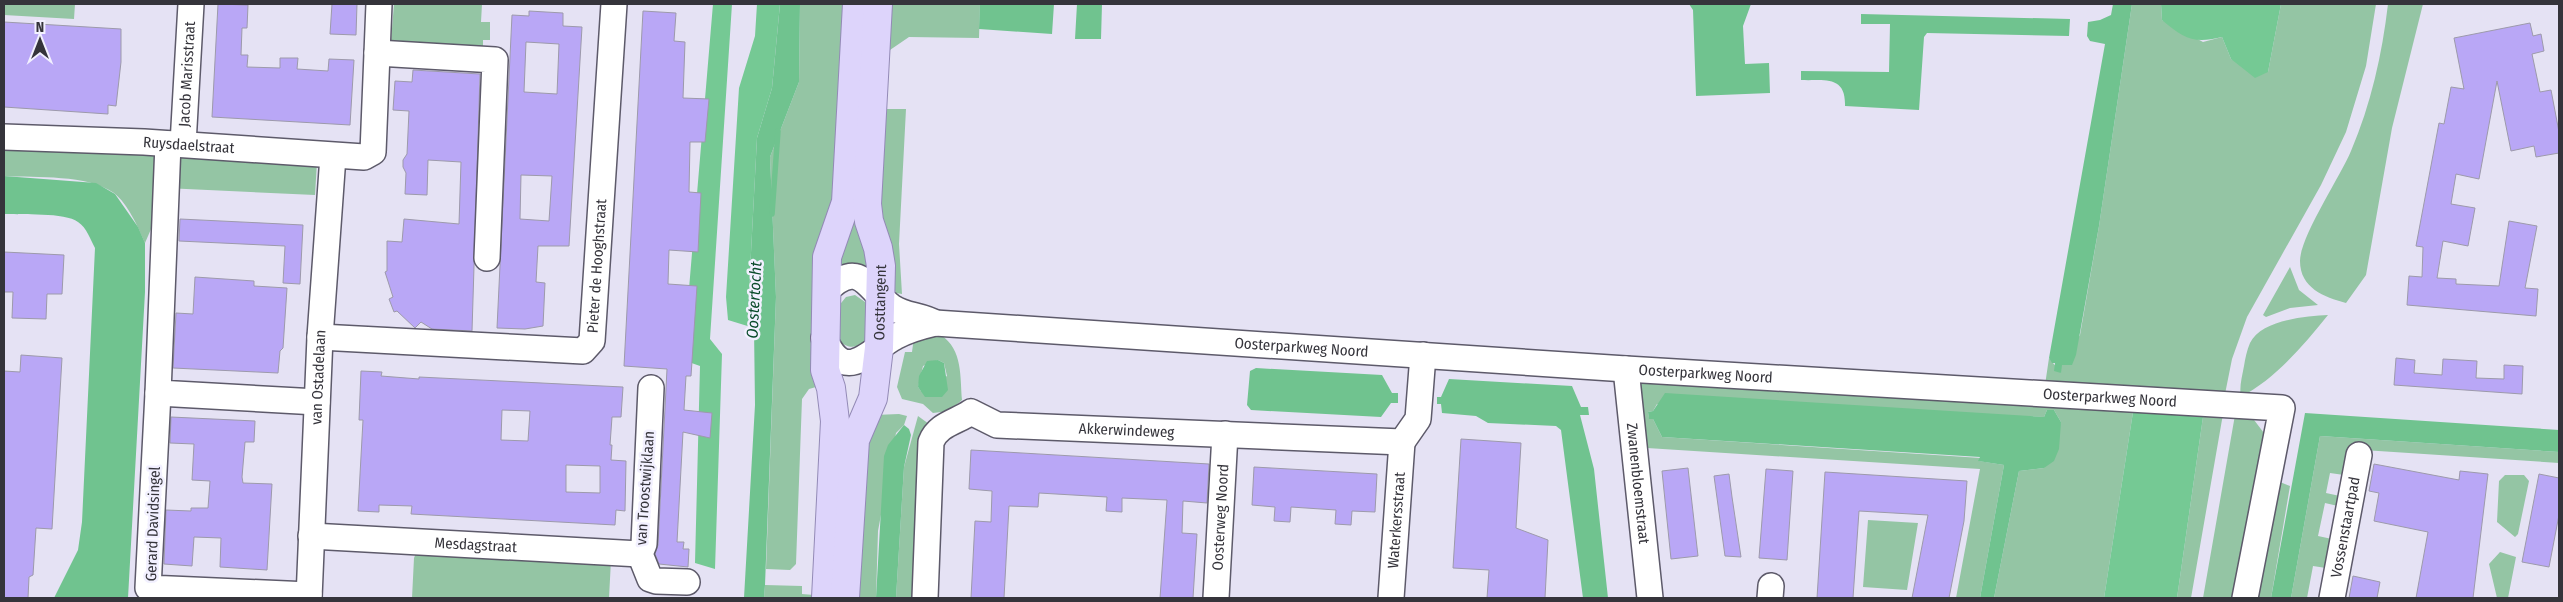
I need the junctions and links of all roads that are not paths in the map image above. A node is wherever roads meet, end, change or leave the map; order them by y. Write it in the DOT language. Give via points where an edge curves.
graph roads {
  1 [pos="191,4"];
  2 [pos="380,4"];
  3 [pos="614,4"];
  4 [pos="857,4"];
  5 [pos="878,4"];
  6 [pos="377,53"];
  7 [pos="4,137"];
  8 [pos="176,144"];
  9 [pos="333,156"];
  10 [pos="487,258"];
  11 [pos="826,291"];
  12 [pos="881,297"];
  13 [pos="936,323"];
  14 [pos="320,337"];
  15 [pos="824,338"];
  16 [pos="879,348"];
  17 [pos="1423,355"];
  18 [pos="1626,369"];
  19 [pos="651,388"];
  20 [pos="158,393"];
  21 [pos="317,402"];
  22 [pos="1225,434"];
  23 [pos="1402,442"];
  24 [pos="2359,454"];
  25 [pos="311,536"];
  26 [pos="640,554"];
  27 [pos="687,582"];
  28 [pos="309,597"];
  29 [pos="826,598"];
  30 [pos="846,598"];
  31 [pos="925,598"];
  32 [pos="1216,598"];
  33 [pos="1391,598"];
  34 [pos="1650,598"];
  35 [pos="2245,598"];
  36 [pos="2332,598"];
  1 -- 8 [label="street, Jacob Marisstraat"];
  2 -- 6 [label="street"];
  3 -- 14 [label="street, Pieter de Hooghstraat" via="592,341 583,351"];
  4 -- 11 [label="main road" via="846,202 827,257"];
  5 -- 12 [label="main road, Oosttangent" via="867,204 878,248"];
  6 -- 9 [label="street, Ruysdaelstraat" via="373,152 364,156"];
  6 -- 10 [label="street" via="495,60"];
  7 -- 8 [label="street, Ruysdaelstraat"];
  8 -- 9 [label="street, Ruysdaelstraat"];
  8 -- 20 [label="street, Gerard Davidsingel"];
  9 -- 14 [label="street, van Ostadelaan"];
  11 -- 12 [label="street, Oosterparkweg Noord" via="844,278 858,277"];
  11 -- 15 [label="main road"];
  12 -- 13 [label="street, Oosterparkweg Noord" via="892,308"];
  12 -- 16 [label="main road, Oosttangent"];
  13 -- 16 [label="street, Oosterparkweg Noord" via="896,336"];
  13 -- 17 [label="street, Oosterparkweg Noord"];
  14 -- 21 [label="street, van Ostadelaan"];
  15 -- 16 [label="street, Oosterparkweg Noord" via="832,354 844,361 860,360"];
  15 -- 29 [label="main road" via="825,370 836,421"];
  16 -- 30 [label="main road, Oosttangent" via="873,398 855,440"];
  17 -- 18 [label="street, Oosterparkweg Noord"];
  17 -- 23 [label="street" via="1418,419"];
  18 -- 34 [label="street, Zwanenbloemstraat"];
  18 -- 35 [label="street, Oosterparkweg Noord" via="2282,408"];
  19 -- 26 [label="street, van Troostwijklaan" via="644,544"];
  20 -- 21 [label="street"];
  20 -- 28 [label="street, Gerard Davidsingel" via="148,588"];
  21 -- 25 [label="street, van Ostadelaan"];
  22 -- 23 [label="street, Akkerwindeweg"];
  22 -- 31 [label="street, Akkerwindeweg" via="997,425 971,412 950,422 931,442"];
  22 -- 32 [label="street, Oosterweg Noord"];
  23 -- 33 [label="street, Waterkersstraat"];
  24 -- 36 [label="street, Vossenstaartpad"];
  25 -- 26 [label="street, Mesdagstraat"];
  25 -- 28 [label="street, van Ostadelaan"];
  26 -- 27 [label="street, van Troostwijklaan" via="650,579"];
}
